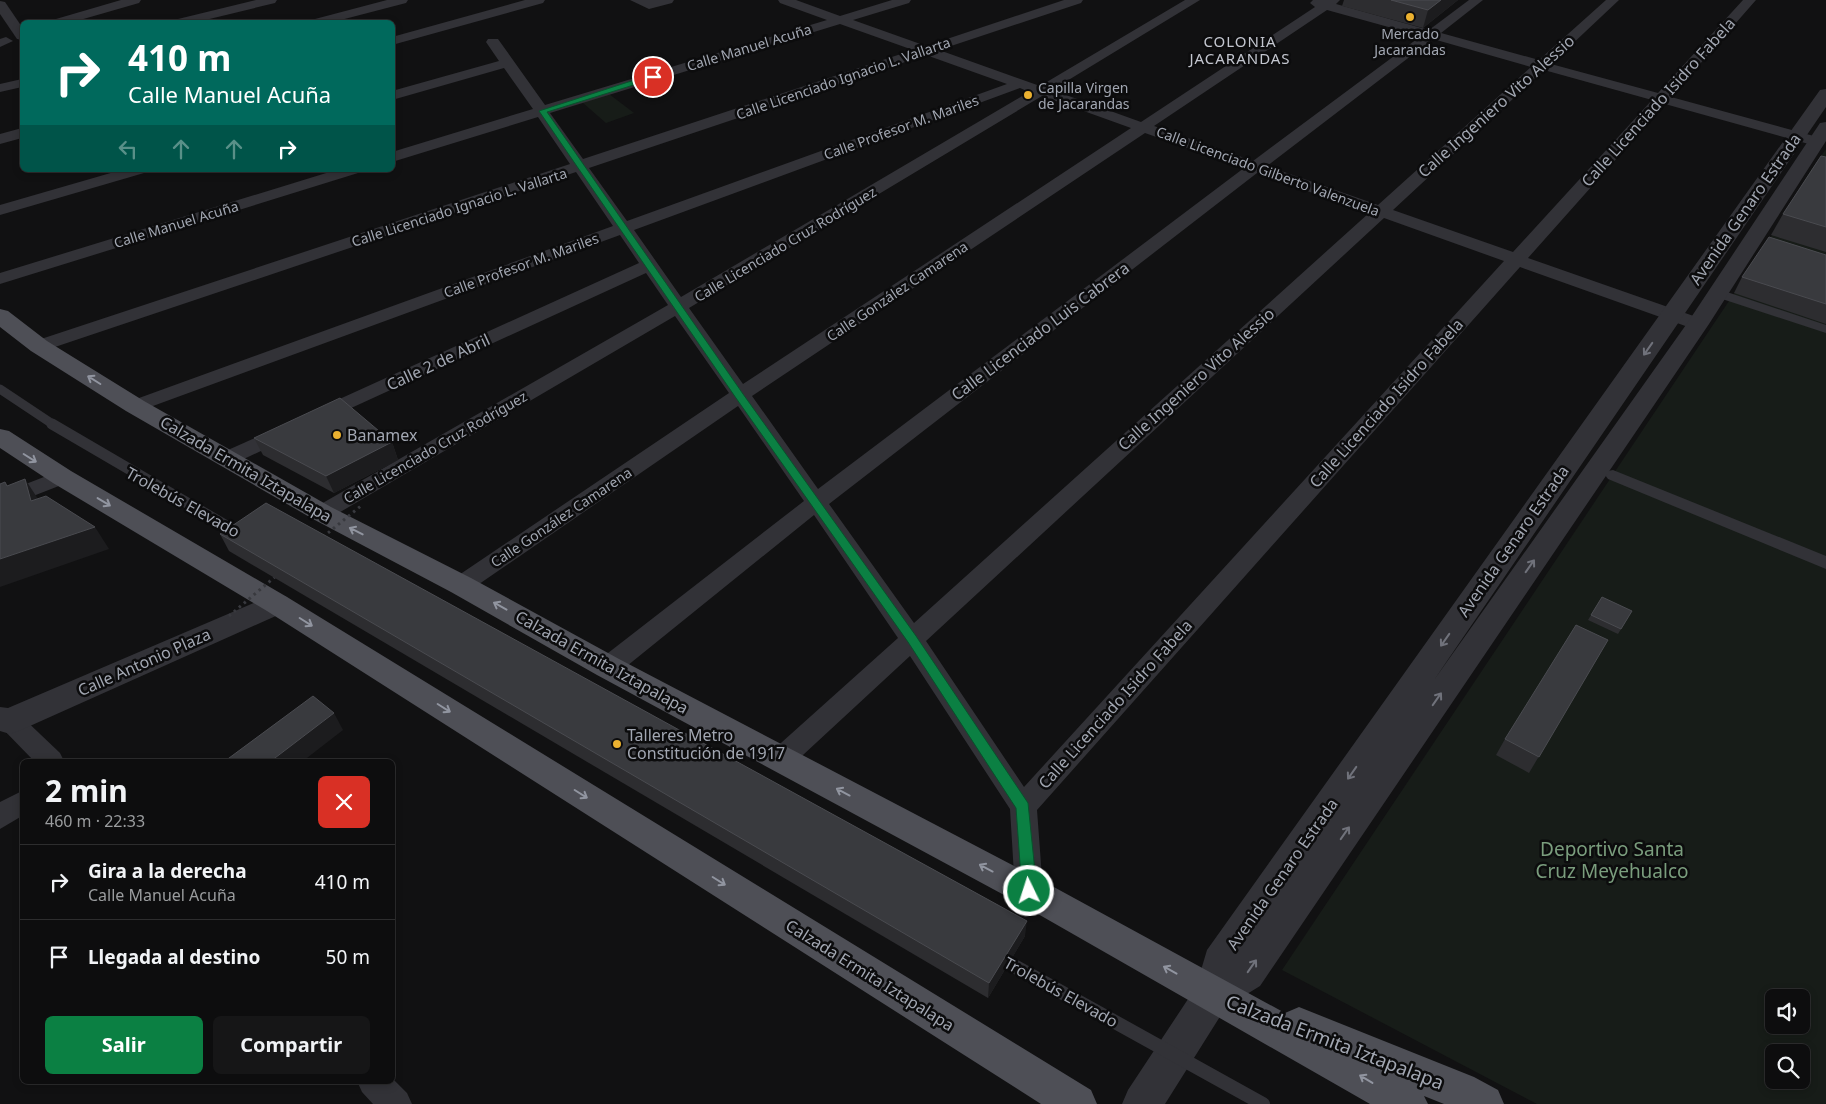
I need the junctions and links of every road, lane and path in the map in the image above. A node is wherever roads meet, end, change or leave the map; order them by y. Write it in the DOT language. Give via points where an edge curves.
graph roads {
  1 [pos="135,0"];
  2 [pos="271,0"];
  3 [pos="402,0"];
  4 [pos="539,0"];
  5 [pos="636,0"];
  6 [pos="668,0"];
  7 [pos="784,0"];
  8 [pos="905,0"];
  9 [pos="1077,0"];
  10 [pos="1194,0"];
  11 [pos="1307,0"];
  12 [pos="1477,0"];
  13 [pos="1613,0"];
  14 [pos="1750,0"];
  15 [pos="109,3"];
  16 [pos="1330,3"];
  17 [pos="0,4"];
  18 [pos="471,6"];
  19 [pos="121,17"];
  20 [pos="479,17"];
  21 [pos="66,20"];
  22 [pos="191,20"];
  23 [pos="327,20"];
  24 [pos="837,20"];
  25 [pos="488,29"];
  26 [pos="20,32"];
  27 [pos="1429,34"];
  28 [pos="395,40"];
  29 [pos="493,42"];
  30 [pos="925,50"];
  31 [pos="509,62"];
  32 [pos="1542,66"];
  33 [pos="20,83"];
  34 [pos="1019,84"];
  35 [pos="0,88"];
  36 [pos="1042,92"];
  37 [pos="1826,94"];
  38 [pos="395,95"];
  39 [pos="1662,99"];
  40 [pos="542,111"];
  41 [pos="1143,127"];
  42 [pos="20,133"];
  43 [pos="1813,135"];
  44 [pos="0,139"];
  45 [pos="395,156"];
  46 [pos="582,166"];
  47 [pos="1254,167"];
  48 [pos="131,172"];
  49 [pos="346,172"];
  50 [pos="0,210"];
  51 [pos="1380,211"];
  52 [pos="624,228"];
  53 [pos="1515,259"];
  54 [pos="649,265"];
  55 [pos="0,279"];
  56 [pos="1718,293"];
  57 [pos="679,306"];
  58 [pos="1672,315"];
  59 [pos="0,316"];
  60 [pos="1698,324"];
  61 [pos="1826,329"];
  62 [pos="39,346"];
  63 [pos="0,389"];
  64 [pos="739,396"];
  65 [pos="136,406"];
  66 [pos="0,437"];
  67 [pos="226,458"];
  68 [pos="1613,475"];
  69 [pos="62,477"];
  70 [pos="0,502"];
  71 [pos="815,503"];
  72 [pos="362,505"];
  73 [pos="322,513"];
  74 [pos="254,542"];
  75 [pos="318,542"];
  76 [pos="1826,563"];
  77 [pos="461,585"];
  78 [pos="279,588"];
  79 [pos="229,616"];
  80 [pos="912,639"];
  81 [pos="608,667"];
  82 [pos="5,720"];
  83 [pos="49,759"];
  84 [pos="781,759"];
  85 [pos="20,803"];
  86 [pos="1023,807"];
  87 [pos="0,817"];
  88 [pos="1029,891"];
  89 [pos="984,949"];
  90 [pos="1213,994"];
  91 [pos="376,1084"];
  92 [pos="396,1104"];
  93 [pos="1076,1104"];
  94 [pos="1142,1104"];
  95 [pos="1263,1104"];
  96 [pos="1408,1104"];
  97 [pos="1484,1104"];
  1 -- 15 [label="street"];
  2 -- 22 [label="street"];
  3 -- 23 [label="street"];
  4 -- 20 [label="street"];
  5 -- 6 [label="street" via="644,4"];
  7 -- 24 [label="street, Calle Licenciado Gilberto Valenzuela"];
  8 -- 24 [label="street, Calle Manuel Acuña"];
  9 -- 30 [label="street, Calle Licenciado Ignacio L. Vallarta"];
  10 -- 36 [label="street, Calle Licenciado Cruz Rodríguez"];
  11 -- 16 [label="street"];
  12 -- 27 [label="street, Calle Licenciado Luis Cabrera"];
  13 -- 32 [label="street, Calle Ingeniero Vito Alessio"];
  14 -- 39 [label="street, Calle Licenciado Isidro Fabela"];
  15 -- 19 [label="street"];
  15 -- 21 [label="street"];
  16 -- 27 [label="street"];
  16 -- 41 [label="street, Calle González Camarena"];
  17 -- 26 [label="street"];
  18 -- 20 [label="street"];
  20 -- 25 [label="street"];
  20 -- 28 [label="street"];
  24 -- 30 [label="street, Calle Licenciado Gilberto Valenzuela"];
  24 -- 40 [label="street, Calle Manuel Acuña"];
  27 -- 32 [label="street"];
  27 -- 47 [label="street, Calle Licenciado Luis Cabrera"];
  29 -- 31 [label="street"];
  30 -- 34 [label="street, Calle Licenciado Gilberto Valenzuela"];
  30 -- 46 [label="street, Calle Licenciado Ignacio L. Vallarta"];
  31 -- 38 [label="street"];
  31 -- 40 [label="street"];
  32 -- 39 [label="street"];
  32 -- 51 [label="street, Calle Ingeniero Vito Alessio"];
  33 -- 35 [label="street"];
  34 -- 36 [label="street, Calle Licenciado Gilberto Valenzuela"];
  34 -- 52 [label="street, Calle Profesor M. Mariles"];
  36 -- 41 [label="street, Calle Licenciado Gilberto Valenzuela"];
  36 -- 57 [label="street, Calle Licenciado Cruz Rodríguez"];
  37 -- 43 [label="street, Avenida Genaro Estrada"];
  39 -- 43 [label="street"];
  39 -- 53 [label="street, Calle Licenciado Isidro Fabela"];
  40 -- 45 [label="street, Calle Manuel Acuña"];
  40 -- 46 [label="street"];
  41 -- 47 [label="street, Calle Licenciado Gilberto Valenzuela"];
  41 -- 64 [label="street, Calle González Camarena"];
  42 -- 44 [label="street"];
  43 -- 56 [label="street, Avenida Genaro Estrada" via="1805,169"];
  43 -- 58 [label="street, Avenida Genaro Estrada"];
  46 -- 52 [label="street"];
  46 -- 62 [label="street, Calle Licenciado Ignacio L. Vallarta"];
  47 -- 51 [label="street, Calle Licenciado Gilberto Valenzuela"];
  47 -- 71 [label="street, Calle Licenciado Luis Cabrera"];
  48 -- 50 [label="street"];
  49 -- 55 [label="street, Calle Manuel Acuña"];
  51 -- 53 [label="street, Calle Licenciado Gilberto Valenzuela"];
  51 -- 80 [label="street, Calle Ingeniero Vito Alessio"];
  52 -- 54 [label="street"];
  52 -- 65 [label="street, Calle Profesor M. Mariles"];
  53 -- 58 [label="street, Calle Licenciado Gilberto Valenzuela"];
  53 -- 86 [label="street, Calle Licenciado Isidro Fabela"];
  54 -- 57 [label="street"];
  54 -- 67 [label="street, Calle 2 de Abril"];
  56 -- 60 [label="street, Avenida Genaro Estrada"];
  56 -- 61 [label="street"];
  57 -- 64 [label="street"];
  57 -- 73 [label="street, Calle Licenciado Cruz Rodríguez"];
  58 -- 60 [label="street, Calle Licenciado Gilberto Valenzuela"];
  58 -- 90 [label="street, Avenida Genaro Estrada, one-way" via="1220,962"];
  59 -- 62 [label="main road, Calzada Ermita Iztapalapa"];
  90 -- 60 [label="street, Avenida Genaro Estrada, one-way" via="1247,974"];
  65 -- 62 [label="main road, Calzada Ermita Iztapalapa, one-way"];
  63 -- 74 [label="lane, Trolebús Elevado, bridge" via="74,439"];
  64 -- 71 [label="street"];
  64 -- 77 [label="street, Calle González Camarena"];
  65 -- 67 [label="main road, Calzada Ermita Iztapalapa"];
  66 -- 69 [label="main road, Calzada Ermita Iztapalapa, one-way"];
  67 -- 73 [label="main road, Calzada Ermita Iztapalapa"];
  68 -- 76 [label="street"];
  69 -- 70 [label="street"];
  69 -- 78 [label="main road, Calzada Ermita Iztapalapa, one-way"];
  71 -- 80 [label="street"];
  71 -- 81 [label="street, Calle Licenciado Luis Cabrera"];
  72 -- 75 [label="path, bridge"];
  77 -- 73 [label="main road, Calzada Ermita Iztapalapa, one-way"];
  81 -- 77 [label="main road, Calzada Ermita Iztapalapa, one-way"];
  78 -- 79 [label="path, bridge"];
  78 -- 82 [label="street, Calle Antonio Plaza"];
  78 -- 93 [label="main road, Calzada Ermita Iztapalapa, one-way"];
  80 -- 84 [label="street, Calle Ingeniero Vito Alessio"];
  80 -- 86 [label="street"];
  81 -- 84 [label="main road, Calzada Ermita Iztapalapa"];
  82 -- 83 [label="street"];
  88 -- 84 [label="main road, Calzada Ermita Iztapalapa, one-way"];
  85 -- 87 [label="street"];
  86 -- 88 [label="street"];
  90 -- 88 [label="main road, Calzada Ermita Iztapalapa, one-way"];
  89 -- 95 [label="lane, Trolebús Elevado, bridge"];
  90 -- 94 [label="street, Avenida Genaro Estrada"];
  96 -- 90 [label="main road, Calzada Ermita Iztapalapa, one-way"];
  90 -- 97 [label="main road, Calzada Ermita Iztapalapa" via="1335,1038"];
  91 -- 92 [label="street"];
}
